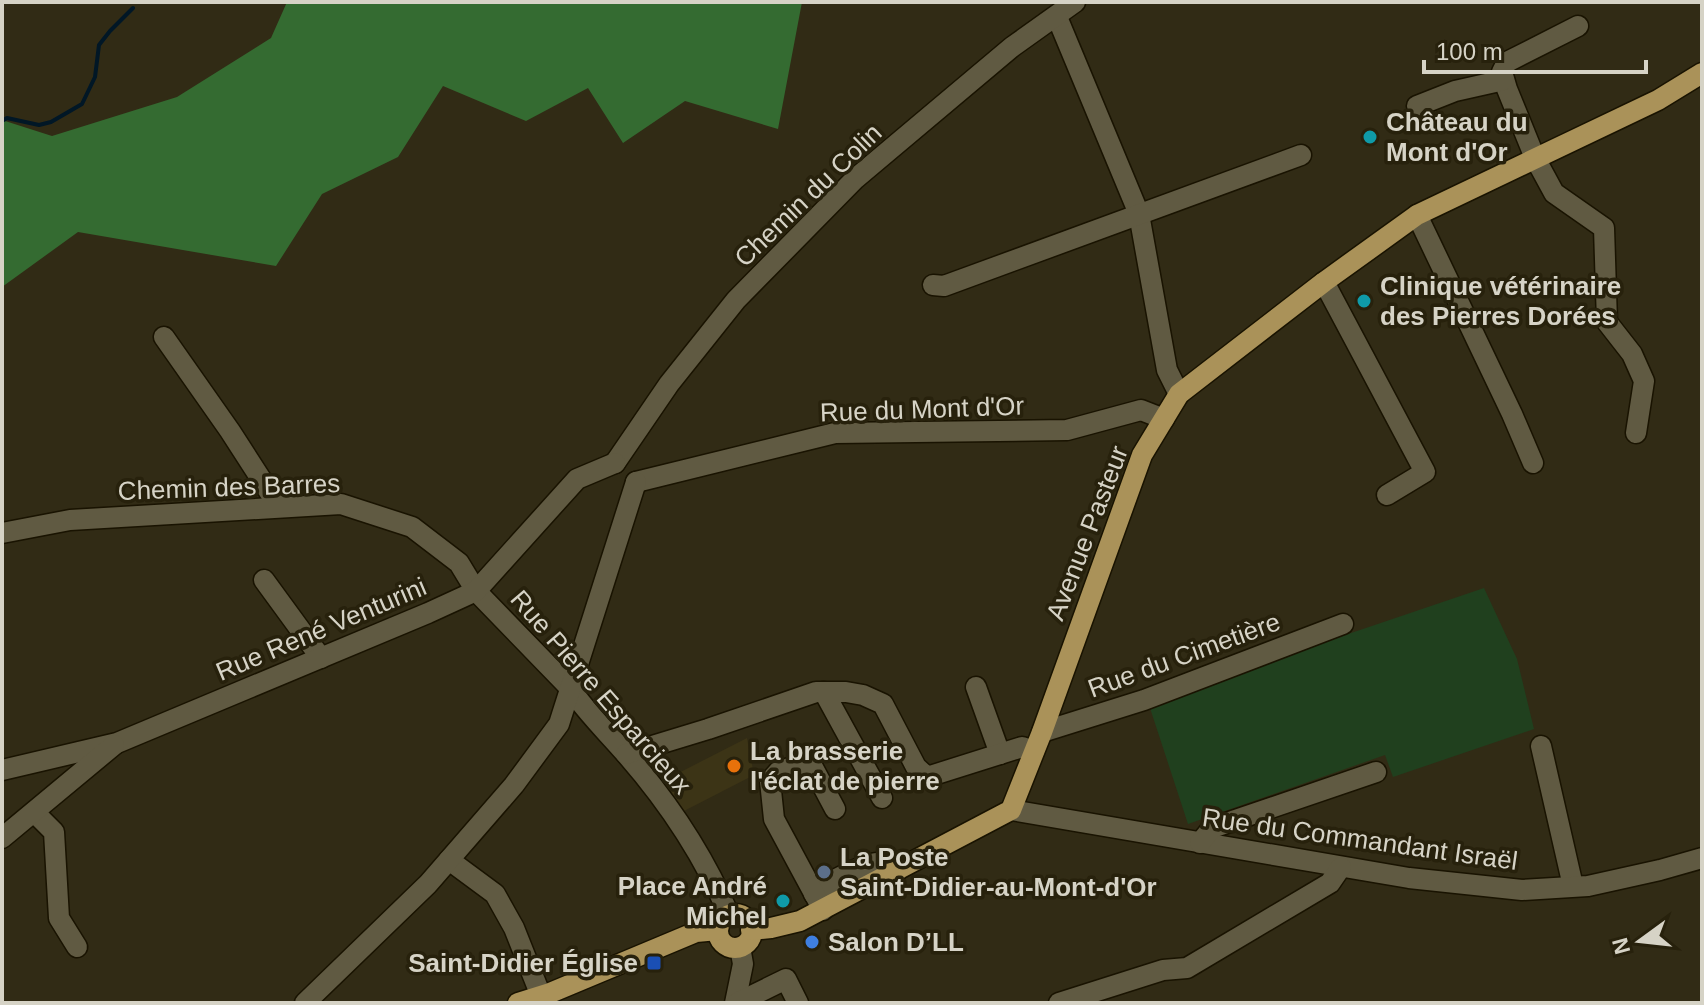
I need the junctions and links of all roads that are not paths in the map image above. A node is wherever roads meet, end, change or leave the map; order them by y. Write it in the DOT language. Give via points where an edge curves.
graph roads {
  1 [pos="1075,2"];
  2 [pos="1057,17"];
  3 [pos="1578,26"];
  4 [pos="1702,73"];
  5 [pos="1504,80"];
  6 [pos="1417,106"];
  7 [pos="1301,155"];
  8 [pos="1535,158"];
  9 [pos="1139,214"];
  10 [pos="1417,215"];
  11 [pos="1324,282"];
  12 [pos="933,285"];
  13 [pos="164,337"];
  14 [pos="1179,394"];
  15 [pos="1164,419"];
  16 [pos="1636,433"];
  17 [pos="615,463"];
  18 [pos="1533,463"];
  19 [pos="636,482"];
  20 [pos="1387,495"];
  21 [pos="279,507"];
  22 [pos="2,533"];
  23 [pos="264,580"];
  24 [pos="476,591"];
  25 [pos="1343,624"];
  26 [pos="321,658"];
  27 [pos="976,687"];
  28 [pos="570,688"];
  29 [pos="824,692"];
  30 [pos="1038,741"];
  31 [pos="117,743"];
  32 [pos="1541,746"];
  33 [pos="626,754"];
  34 [pos="1000,754"];
  35 [pos="2,770"];
  36 [pos="1376,772"];
  37 [pos="882,798"];
  38 [pos="835,809"];
  39 [pos="1011,810"];
  40 [pos="34,812"];
  41 [pos="2,838"];
  42 [pos="1200,843"];
  43 [pos="1702,858"];
  44 [pos="449,860"];
  45 [pos="1341,867"];
  46 [pos="1573,886"];
  47 [pos="818,902"];
  48 [pos="723,923"];
  49 [pos="746,938"];
  50 [pos="77,947"];
  51 [pos="549,997"];
  52 [pos="305,1003"];
  53 [pos="518,1003"];
  54 [pos="736,1003"];
  55 [pos="798,1003"];
  56 [pos="1059,1003"];
  1 -- 2 [label="street, Chemin du Colin"];
  2 -- 9 [label="street"];
  2 -- 17 [label="street, Chemin du Colin" via="1012,47 855,179 736,300"];
  3 -- 5 [label="street" via="1507,62"];
  4 -- 8 [label="main road, Avenue Pasteur" via="1658,100"];
  5 -- 6 [label="street"];
  5 -- 8 [label="street"];
  7 -- 9 [label="street"];
  8 -- 10 [label="main road, Avenue Pasteur"];
  8 -- 16 [label="street" via="1554,193 1604,228 1607,322 1632,354 1644,381"];
  9 -- 12 [label="street" via="944,286"];
  9 -- 14 [label="street" via="1167,370"];
  10 -- 11 [label="main road, Avenue Pasteur"];
  10 -- 18 [label="street"];
  11 -- 14 [label="main road, Avenue Pasteur"];
  11 -- 20 [label="street" via="1425,472"];
  13 -- 21 [label="street"];
  14 -- 15 [label="main road, Avenue Pasteur"];
  15 -- 19 [label="street, Rue du Mont d'Or" via="1141,410 1067,430 835,433"];
  15 -- 30 [label="main road, Avenue Pasteur" via="1142,455"];
  17 -- 19 [label="street"];
  17 -- 24 [label="street, Rue René Venturini" via="577,479"];
  19 -- 28 [label="street"];
  21 -- 22 [label="street, Chemin des Barres" via="70,520"];
  21 -- 24 [label="street, Chemin des Barres" via="341,504 412,527 459,563"];
  23 -- 26 [label="street"];
  24 -- 26 [label="street, Rue René Venturini"];
  24 -- 28 [label="street, Rue Pierre Esparcieux"];
  25 -- 30 [label="street, Rue du Cimetière"];
  26 -- 31 [label="street, Rue René Venturini"];
  27 -- 34 [label="street"];
  28 -- 33 [label="street, Rue Pierre Esparcieux"];
  28 -- 44 [label="street" via="559,724"];
  29 -- 33 [label="street"];
  29 -- 34 [label="street, Rue du Cimetière" via="863,695 883,704 916,767 927,777"];
  29 -- 37 [label="street"];
  30 -- 34 [label="street, Rue du Cimetière"];
  30 -- 39 [label="main road, Avenue Pasteur"];
  31 -- 35 [label="street, Rue René Venturini"];
  31 -- 40 [label="street"];
  32 -- 46 [label="street"];
  33 -- 48 [label="street, Rue Pierre Esparcieux" via="682,826 722,898"];
  36 -- 42 [label="street" via="1212,828"];
  38 -- 47 [label="street" via="810,762 779,771 770,781 774,819"];
  39 -- 42 [label="street, Rue du Commandant Israël"];
  39 -- 47 [label="main road" via="897,871"];
  40 -- 41 [label="street"];
  40 -- 50 [label="street" via="54,832 59,918"];
  42 -- 45 [label="street, Rue du Commandant Israël"];
  43 -- 46 [label="street, Rue du Commandant Israël"];
  44 -- 51 [label="street" via="495,894"];
  44 -- 52 [label="street"];
  45 -- 46 [label="street, Rue du Commandant Israël" via="1522,890"];
  45 -- 56 [label="street" via="1330,883 1187,968 1163,970"];
  47 -- 49 [label="main road" via="800,921"];
  48 -- 49 [label="main road" via="744,917 750,924"];
  48 -- 49 [label="main road" via="718,936 724,944 734,948"];
  48 -- 51 [label="main road"];
  49 -- 54 [label="street"];
  51 -- 53 [label="main road"];
  54 -- 55 [label="street" via="786,979"];
}
